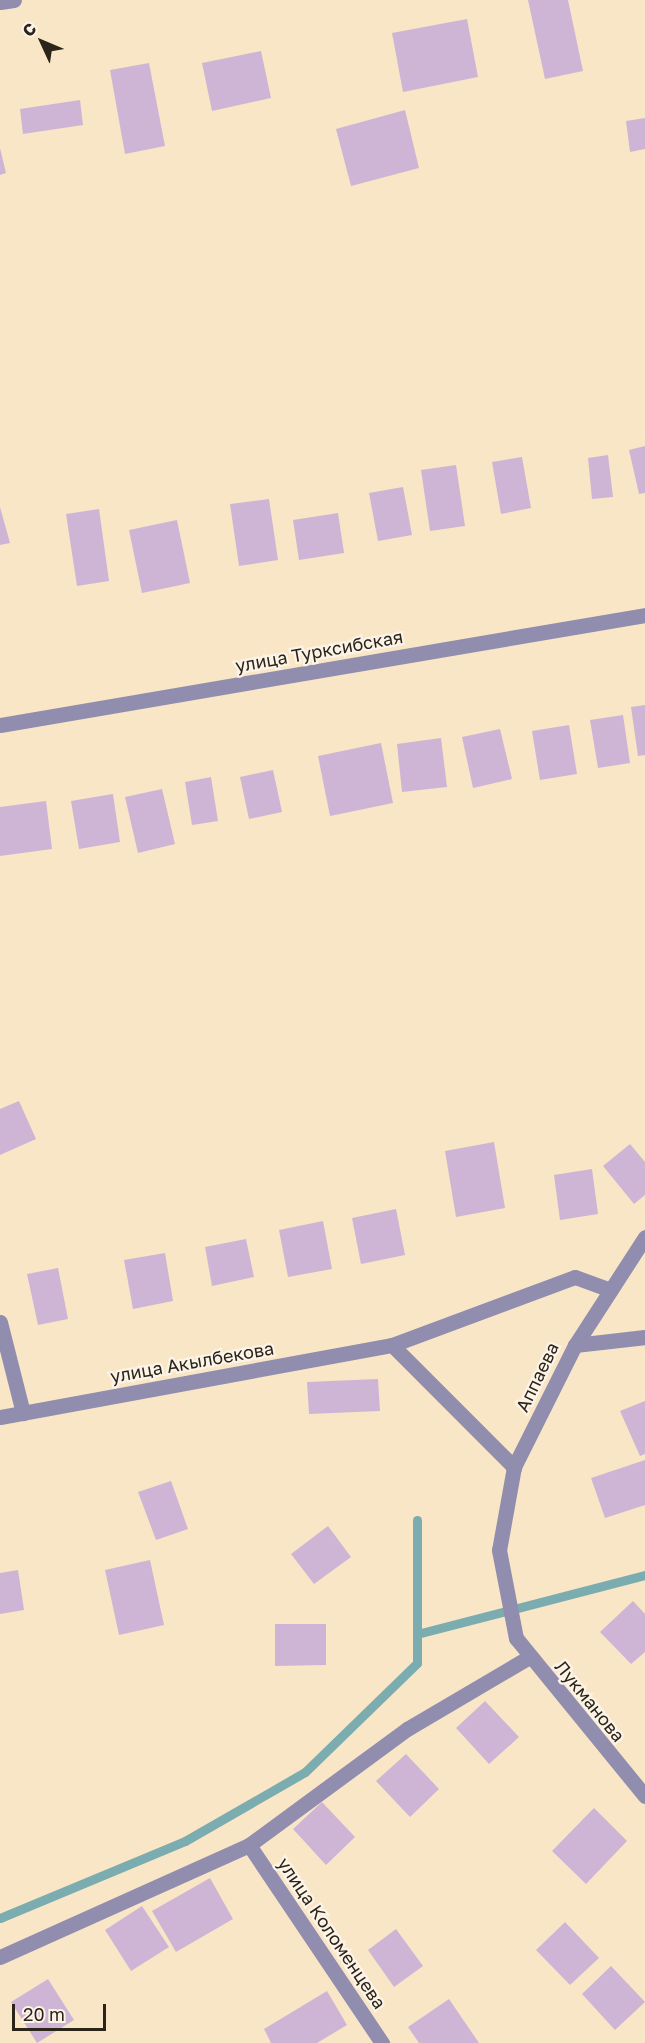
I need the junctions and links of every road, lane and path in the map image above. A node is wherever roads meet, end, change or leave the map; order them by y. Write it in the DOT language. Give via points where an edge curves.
graph roads {
  1 [pos="14,0"];
  2 [pos="0,2"];
  3 [pos="645,615"];
  4 [pos="0,725"];
  5 [pos="645,1237"];
  6 [pos="611,1290"];
  7 [pos="0,1322"];
  8 [pos="645,1337"];
  9 [pos="392,1345"];
  10 [pos="575,1345"];
  11 [pos="23,1413"];
  12 [pos="0,1417"];
  13 [pos="514,1467"];
  14 [pos="510,1627"];
  15 [pos="529,1657"];
  16 [pos="645,1796"];
  17 [pos="249,1845"];
  18 [pos="0,1958"];
  19 [pos="382,2043"];
  1 -- 2 [label="street"];
  3 -- 4 [label="street, улица Турксибская"];
  5 -- 6 [label="street, Аппаева"];
  6 -- 9 [label="street, улица Акылбекова" via="574,1276"];
  6 -- 10 [label="street, Аппаева"];
  7 -- 11 [label="street"];
  8 -- 10 [label="street"];
  9 -- 11 [label="street, улица Акылбекова"];
  9 -- 13 [label="street"];
  10 -- 13 [label="street, Аппаева"];
  11 -- 12 [label="street, улица Акылбекова"];
  13 -- 14 [label="street, Аппаева" via="499,1550"];
  14 -- 15 [label="street, Лукманова"];
  15 -- 16 [label="street, Лукманова"];
  15 -- 17 [label="street" via="407,1729"];
  17 -- 18 [label="street"];
  17 -- 19 [label="street, улица Коломенцева"];
}
